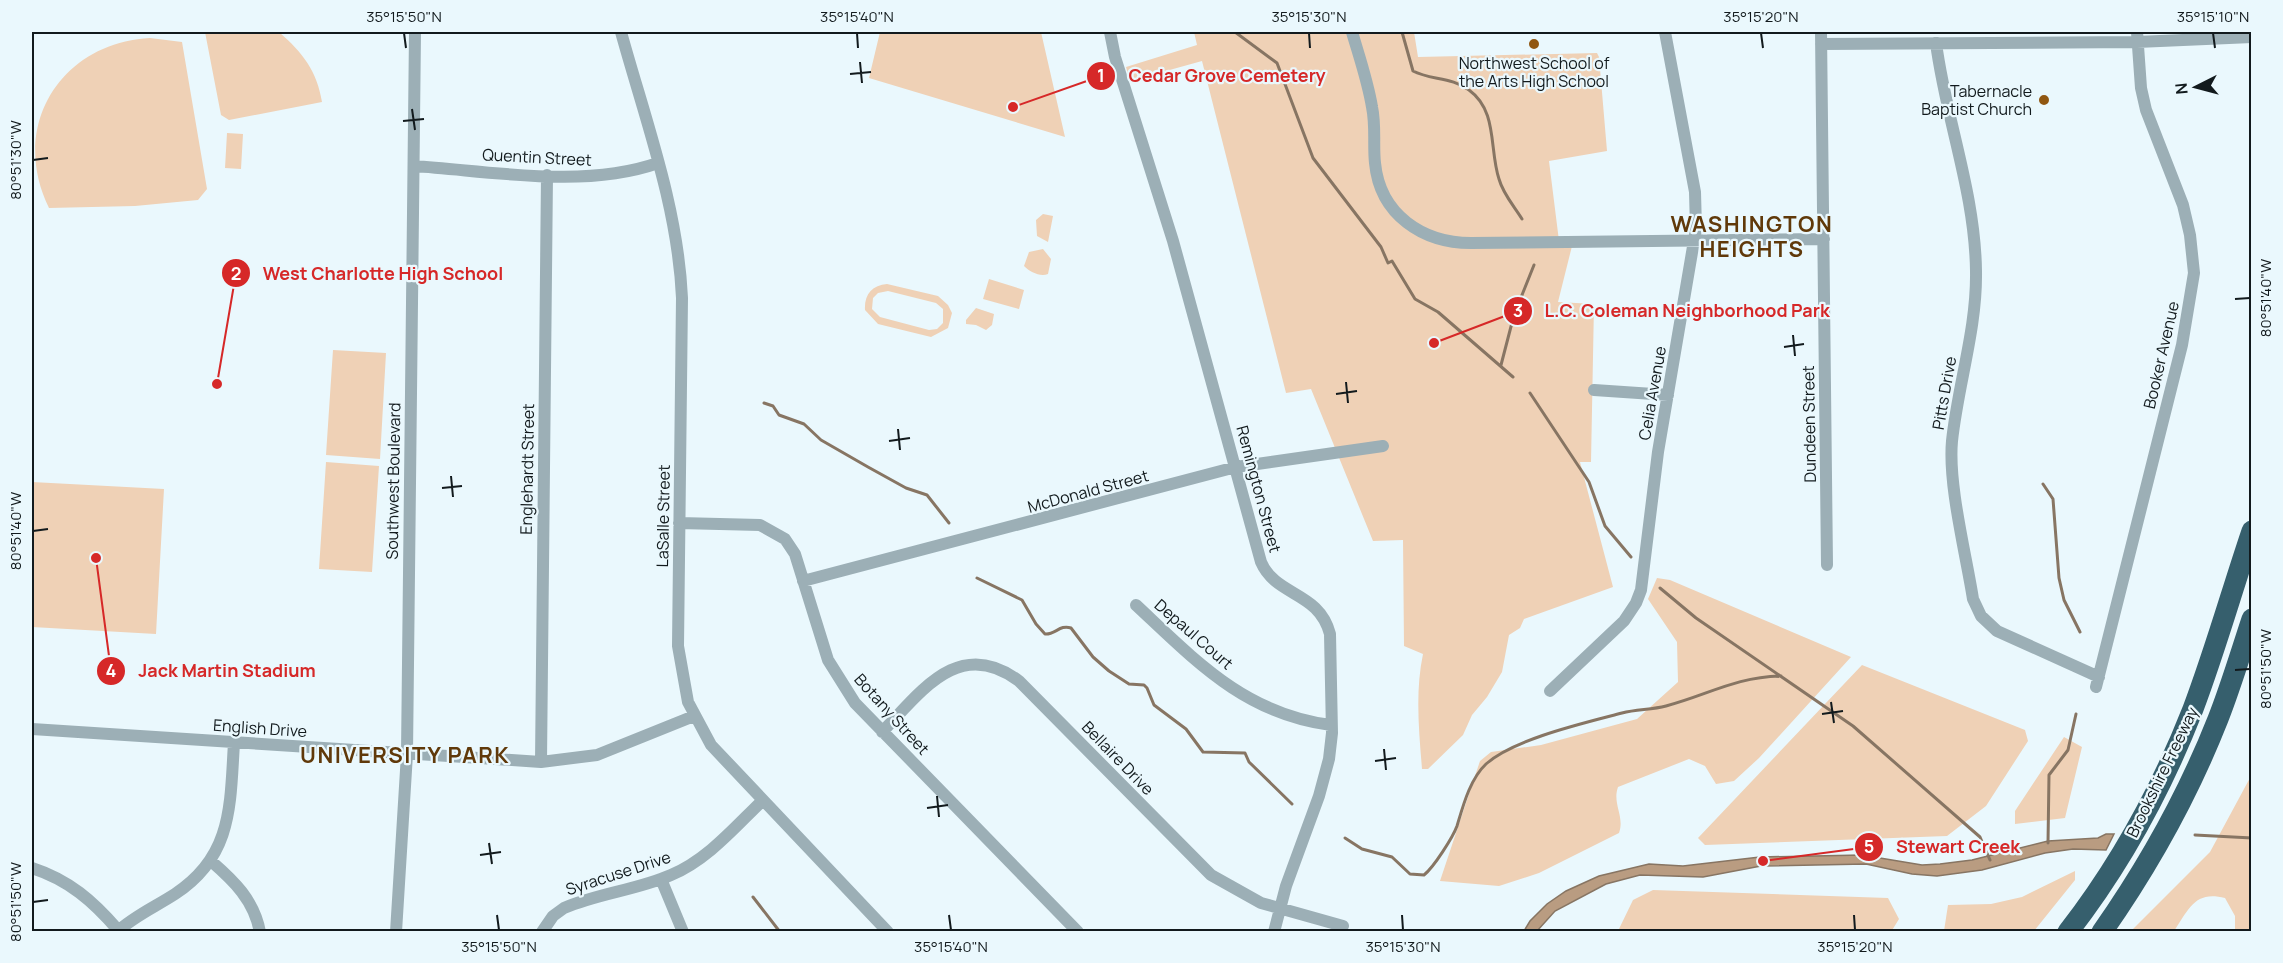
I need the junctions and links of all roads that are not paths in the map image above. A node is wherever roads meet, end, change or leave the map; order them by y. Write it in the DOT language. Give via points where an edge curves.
graph roads {
  1 [pos="415,32"];
  2 [pos="621,32"];
  3 [pos="1110,32"];
  4 [pos="1352,32"];
  5 [pos="1665,32"];
  6 [pos="1975,37"];
  7 [pos="2137,37"];
  8 [pos="2252,37"];
  9 [pos="1821,38"];
  10 [pos="1936,43"];
  11 [pos="658,163"];
  12 [pos="414,166"];
  13 [pos="547,175"];
  14 [pos="1696,239"];
  15 [pos="1824,239"];
  16 [pos="1594,390"];
  17 [pos="1668,395"];
  18 [pos="1383,446"];
  19 [pos="1236,467"];
  20 [pos="679,522"];
  21 [pos="2252,531"];
  22 [pos="1827,565"];
  23 [pos="804,581"];
  24 [pos="1136,605"];
  25 [pos="2252,619"];
  26 [pos="2097,682"];
  27 [pos="1550,691"];
  28 [pos="694,716"];
  29 [pos="1332,725"];
  30 [pos="32,729"];
  31 [pos="882,732"];
  32 [pos="234,743"];
  33 [pos="407,754"];
  34 [pos="541,762"];
  35 [pos="761,802"];
  36 [pos="211,861"];
  37 [pos="32,868"];
  38 [pos="661,879"];
  39 [pos="1280,909"];
  40 [pos="1343,926"];
  41 [pos="118,931"];
  42 [pos="260,932"];
  43 [pos="396,932"];
  44 [pos="542,932"];
  45 [pos="683,932"];
  46 [pos="888,932"];
  47 [pos="1078,932"];
  48 [pos="1275,932"];
  49 [pos="2068,932"];
  50 [pos="2102,932"];
  1 -- 12 [label="street, Southwest Boulevard"];
  2 -- 11 [label="street, LaSalle Street"];
  3 -- 19 [label="street, Remington Street"];
  4 -- 14 [label="street" via="1373,109 1378,178 1386,200 1404,221 1428,236 1450,243"];
  5 -- 14 [label="street, Celia Avenue" via="1695,192"];
  6 -- 7 [label="street"];
  6 -- 10 [label="street"];
  7 -- 8 [label="street"];
  7 -- 26 [label="street, Booker Avenue" via="2140,88 2183,205 2194,273 2182,345"];
  9 -- 10 [label="street"];
  9 -- 15 [label="street, Dundeen Street"];
  10 -- 26 [label="street, Pitts Drive" via="1967,181 1975,240 1972,332 1952,443 1953,474 1973,599 1981,616 1997,631"];
  11 -- 13 [label="street, Quentin Street" via="607,176"];
  11 -- 20 [label="street, LaSalle Street" via="676,236 681,280"];
  12 -- 13 [label="street, Quentin Street"];
  12 -- 33 [label="street, Southwest Boulevard"];
  13 -- 34 [label="street, Englehardt Street"];
  14 -- 15 [label="street"];
  14 -- 17 [label="street, Celia Avenue"];
  15 -- 22 [label="street, Dundeen Street"];
  16 -- 17 [label="street"];
  17 -- 27 [label="street, Celia Avenue" via="1643,579 1636,603 1624,621"];
  18 -- 19 [label="street, McDonald Street"];
  19 -- 23 [label="street, McDonald Street"];
  19 -- 29 [label="street, Remington Street" via="1263,567 1275,581 1316,607 1328,623"];
  20 -- 23 [label="street, Botany Street" via="749,523 771,529 792,549"];
  20 -- 28 [label="street, LaSalle Street" via="678,646 685,691"];
  21 -- 49 [label="highway, Brookshire Freeway" via="2194,706 2172,759 2126,846"];
  23 -- 31 [label="street, Botany Street" via="828,660 851,698"];
  24 -- 29 [label="street, Depaul Court" via="1222,682 1289,717"];
  25 -- 50 [label="highway, Brookshire Freeway" via="2220,716 2197,770 2159,844"];
  28 -- 34 [label="street, English Drive" via="597,755"];
  28 -- 35 [label="street, LaSalle Street" via="711,745"];
  29 -- 39 [label="street, Remington Street" via="1324,782"];
  30 -- 32 [label="street, English Drive"];
  31 -- 39 [label="street, Bellaire Drive" via="948,670 978,664 1002,670 1019,681 1211,875 1245,896"];
  31 -- 47 [label="street, Botany Street"];
  32 -- 33 [label="street, English Drive"];
  32 -- 36 [label="street" via="229,816"];
  33 -- 34 [label="street, English Drive"];
  33 -- 43 [label="street, Southwest Boulevard"];
  35 -- 38 [label="street, Syracuse Drive" via="701,858"];
  35 -- 46 [label="street, LaSalle Street"];
  36 -- 41 [label="street" via="190,883"];
  36 -- 42 [label="street" via="243,892"];
  37 -- 41 [label="street" via="50,873 81,892"];
  38 -- 44 [label="street, Syracuse Drive" via="564,908"];
  38 -- 45 [label="street"];
  39 -- 40 [label="street, Bellaire Drive"];
  39 -- 48 [label="street, Remington Street"];
}
